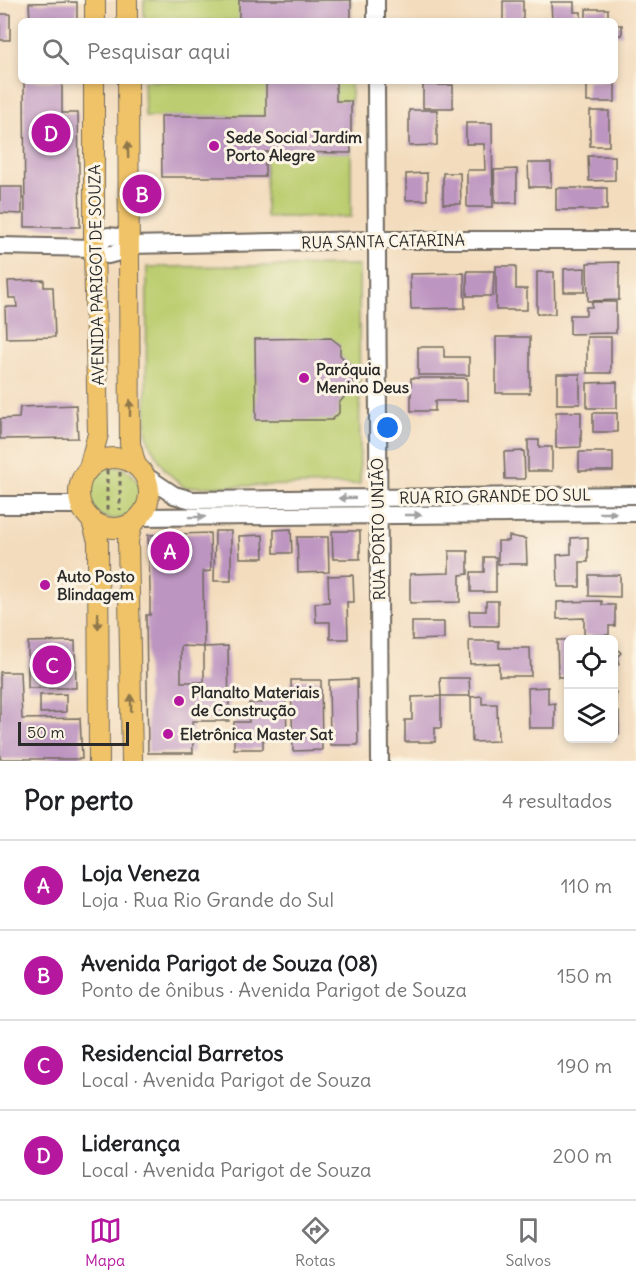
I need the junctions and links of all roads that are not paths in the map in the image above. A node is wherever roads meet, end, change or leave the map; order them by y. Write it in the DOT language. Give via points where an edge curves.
graph roads {
  1 [pos="95,0"];
  2 [pos="127,0"];
  3 [pos="376,0"];
  4 [pos="95,18"];
  5 [pos="127,18"];
  6 [pos="376,18"];
  7 [pos="94,84"];
  8 [pos="128,84"];
  9 [pos="376,84"];
  10 [pos="377,240"];
  11 [pos="636,240"];
  12 [pos="0,246"];
  13 [pos="129,246"];
  14 [pos="94,248"];
  15 [pos="88,468"];
  16 [pos="140,470"];
  17 [pos="636,495"];
  18 [pos="0,505"];
  19 [pos="378,506"];
  20 [pos="86,513"];
  21 [pos="636,513"];
  22 [pos="135,520"];
  23 [pos="99,761"];
  24 [pos="132,761"];
  25 [pos="380,761"];
  1 -- 4 [label="main road"];
  2 -- 5 [label="main road"];
  3 -- 6 [label="street"];
  7 -- 14 [label="main road, AVENIDA PARIGOT DE SOUZA"];
  13 -- 8 [label="main road, AVENIDA PARIGOT DE SOUZA, one-way"];
  9 -- 10 [label="street, RUA PORTO UNIÃO"];
  10 -- 11 [label="street, RUA SANTA CATARINA"];
  10 -- 13 [label="street, RUA SANTA CATARINA"];
  10 -- 19 [label="street, RUA PORTO UNIÃO"];
  12 -- 14 [label="street, RUA SANTA CATARINA"];
  13 -- 14 [label="street, RUA SANTA CATARINA" via="108,236"];
  16 -- 13 [label="main road, AVENIDA PARIGOT DE SOUZA, one-way" via="130,444"];
  14 -- 15 [label="main road, AVENIDA PARIGOT DE SOUZA" via="98,434"];
  15 -- 16 [label="main road" via="108,458 128,460"];
  15 -- 20 [label="main road" via="79,485"];
  19 -- 16 [label="street, RUA RIO GRANDE DO SUL, one-way" via="192,500 174,495"];
  16 -- 22 [label="main road" via="148,487 148,499"];
  17 -- 19 [label="street, RUA RIO GRANDE DO SUL"];
  18 -- 20 [label="street"];
  19 -- 21 [label="street, RUA RIO GRANDE DO SUL, one-way"];
  22 -- 19 [label="street, RUA RIO GRANDE DO SUL, one-way"];
  19 -- 25 [label="street, RUA PORTO UNIÃO"];
  20 -- 22 [label="main road" via="107,527"];
  20 -- 23 [label="main road, one-way" via="98,541"];
  24 -- 22 [label="main road, one-way" via="128,541"];
}
